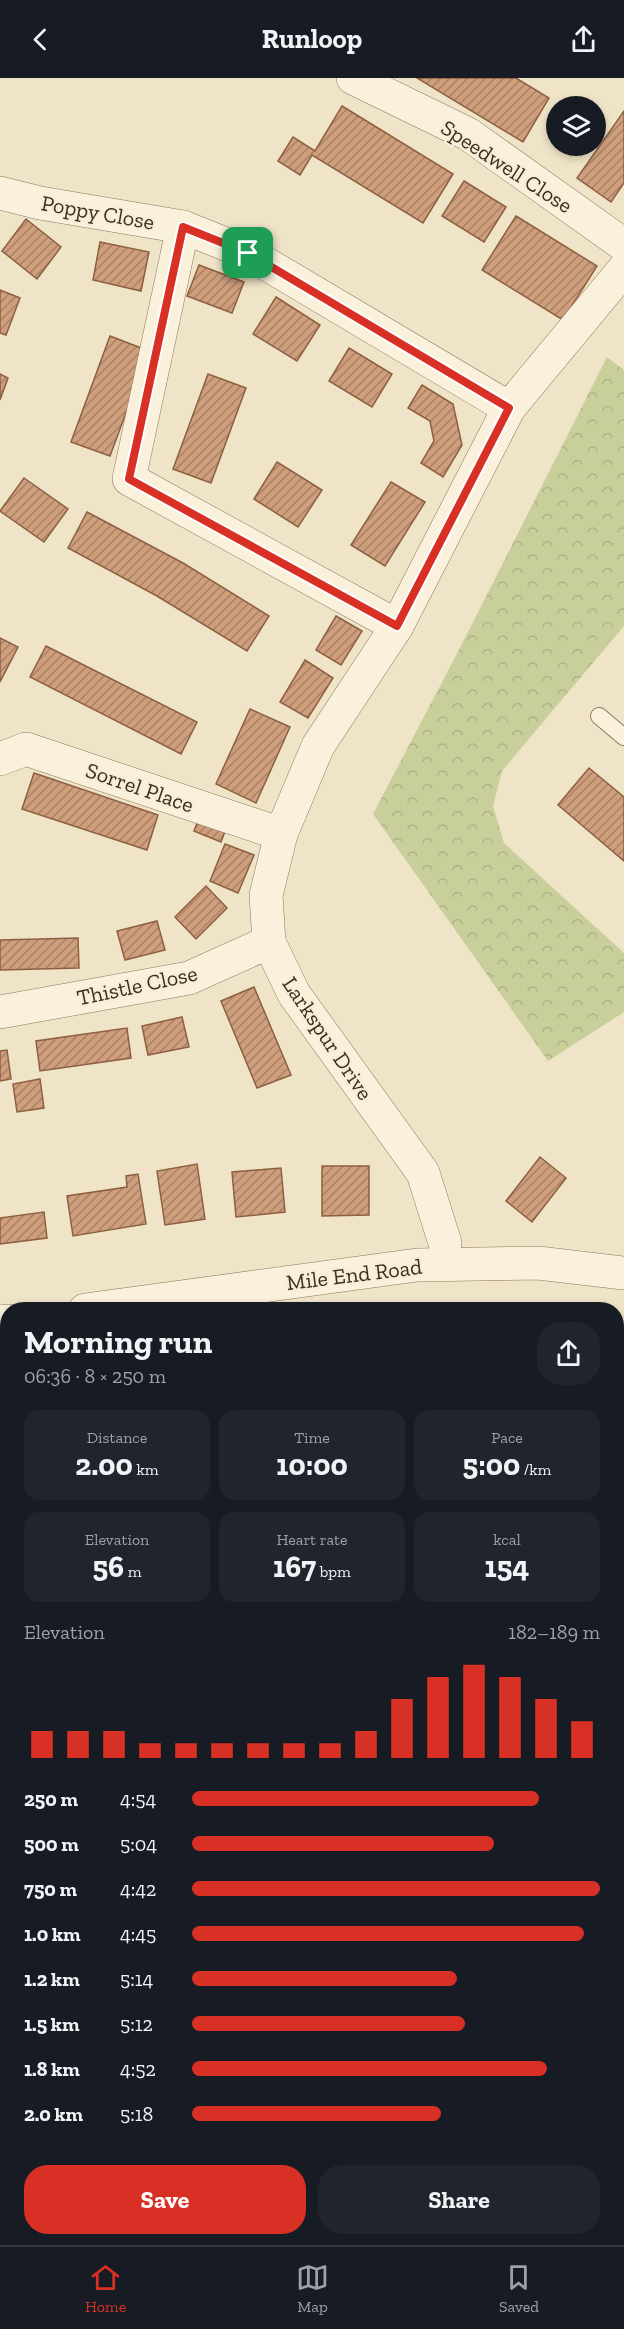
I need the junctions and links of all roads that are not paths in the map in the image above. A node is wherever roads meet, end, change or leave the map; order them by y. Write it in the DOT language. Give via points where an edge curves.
graph roads {
  1 [pos="353,78"];
  2 [pos="0,193"];
  3 [pos="183,227"];
  4 [pos="624,245"];
  5 [pos="624,270"];
  6 [pos="509,408"];
  7 [pos="397,626"];
  8 [pos="599,716"];
  9 [pos="624,737"];
  10 [pos="0,759"];
  11 [pos="281,834"];
  12 [pos="269,942"];
  13 [pos="0,1012"];
  14 [pos="445,1243"];
  15 [pos="624,1273"];
  16 [pos="144,1302"];
  1 -- 4 [label="street, Speedwell Close" via="468,134"];
  2 -- 3 [label="street, Poppy Close"];
  3 -- 6 [label="street, Poppy Close" via="248,253"];
  3 -- 7 [label="street" via="129,479"];
  5 -- 6 [label="street, Larkspur Drive"];
  6 -- 7 [label="street, Larkspur Drive"];
  7 -- 11 [label="street, Larkspur Drive" via="318,746"];
  8 -- 9 [label="lane"];
  10 -- 11 [label="street, Sorrel Place" via="26,748"];
  11 -- 12 [label="street, Larkspur Drive" via="266,895"];
  12 -- 13 [label="street, Thistle Close" via="189,978"];
  12 -- 14 [label="street, Larkspur Drive" via="294,994 423,1173"];
  15 -- 16 [label="street, Mile End Road" via="538,1263 417,1265"];
}
